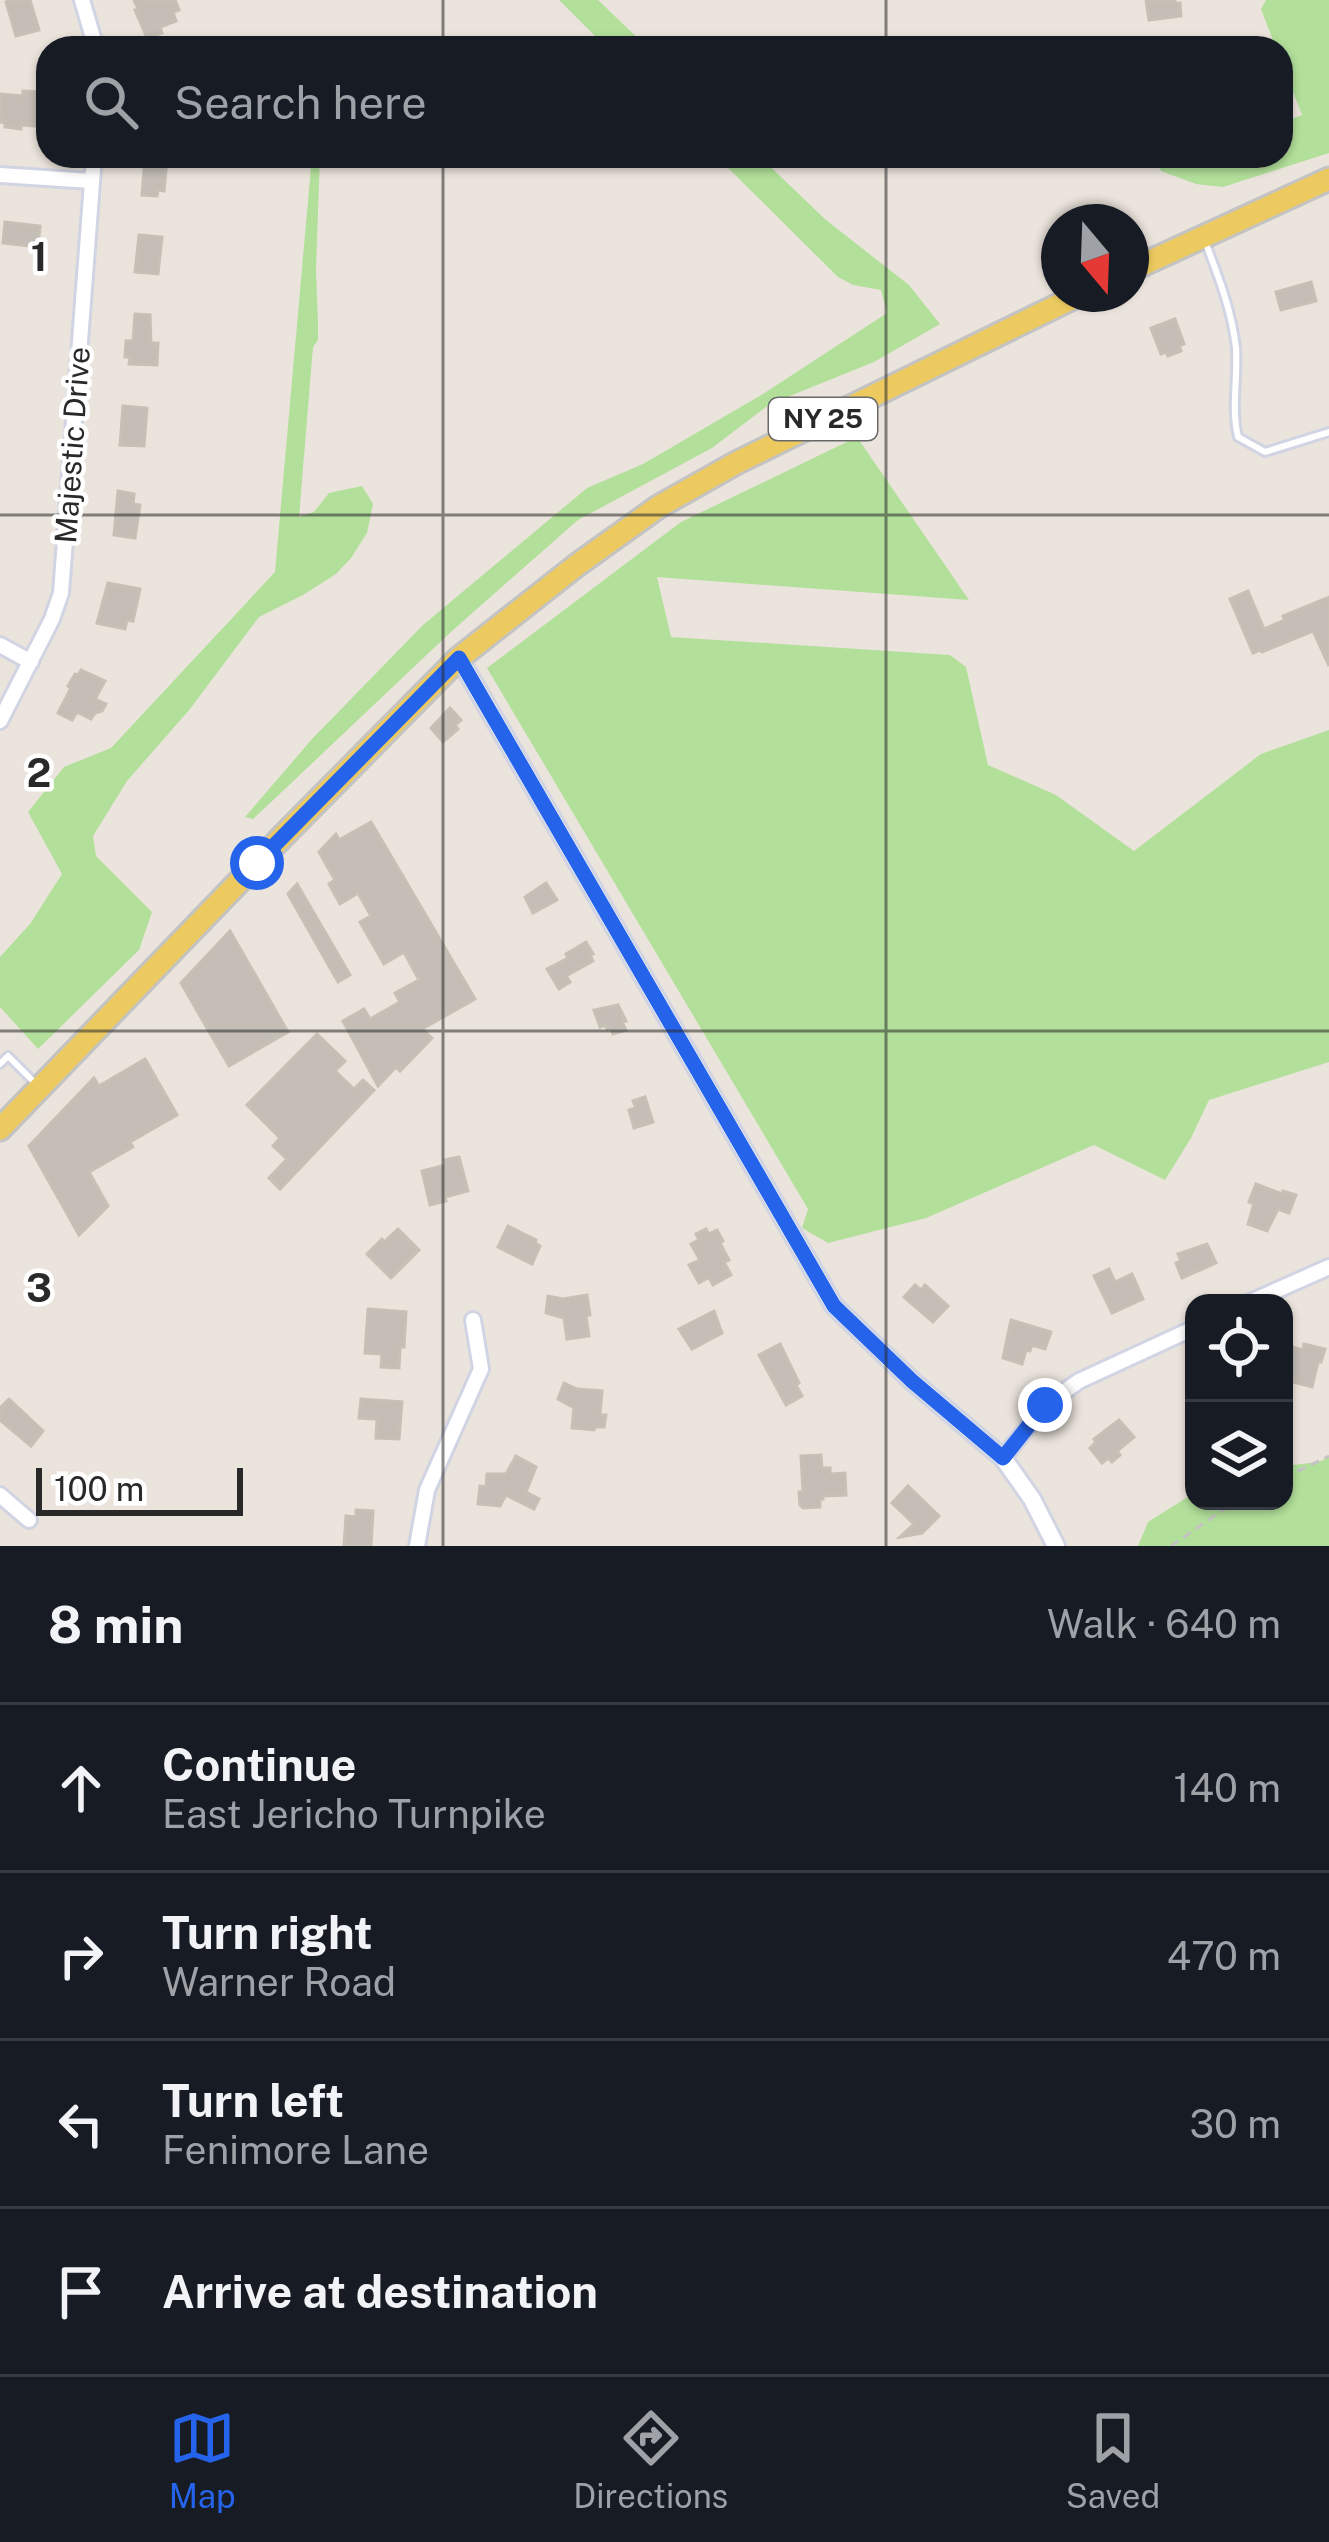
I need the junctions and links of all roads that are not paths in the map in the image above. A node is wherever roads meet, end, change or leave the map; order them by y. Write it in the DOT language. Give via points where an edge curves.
graph roads {
  1 [pos="82,0"];
  2 [pos="92,36"];
  3 [pos="93,168"];
  4 [pos="0,176"];
  5 [pos="1329,179"];
  6 [pos="91,181"];
  7 [pos="1203,235"];
  8 [pos="1149,261"];
  9 [pos="1044,312"];
  10 [pos="1329,432"];
  11 [pos="0,645"];
  12 [pos="459,658"];
  13 [pos="31,662"];
  14 [pos="0,721"];
  15 [pos="0,1048"];
  16 [pos="8,1057"];
  17 [pos="0,1064"];
  18 [pos="40,1088"];
  19 [pos="0,1129"];
  20 [pos="1329,1267"];
  21 [pos="1268,1294"];
  22 [pos="473,1320"];
  23 [pos="1185,1332"];
  24 [pos="1003,1458"];
  25 [pos="0,1495"];
  26 [pos="28,1520"];
  27 [pos="417,1546"];
  28 [pos="1056,1546"];
  1 -- 2 [label="street"];
  3 -- 6 [label="street, Majestic Drive"];
  4 -- 6 [label="street"];
  5 -- 7 [label="main road"];
  6 -- 13 [label="street, Majestic Drive" via="65,562 52,620"];
  7 -- 8 [label="main road"];
  7 -- 10 [label="lane" via="1236,350 1238,437 1265,452"];
  9 -- 12 [label="main road, NY 25" via="658,507"];
  11 -- 13 [label="street"];
  12 -- 18 [label="main road, NY 25"];
  12 -- 24 [label="street" via="834,1306"];
  13 -- 14 [label="street, Majestic Drive"];
  15 -- 16 [label="lane"];
  16 -- 17 [label="lane"];
  16 -- 18 [label="lane"];
  18 -- 19 [label="main road, NY 25"];
  20 -- 21 [label="street"];
  22 -- 27 [label="street" via="481,1369 427,1490"];
  23 -- 24 [label="street" via="1079,1381 1045,1405"];
  24 -- 28 [label="street"];
  25 -- 26 [label="street"];
}
